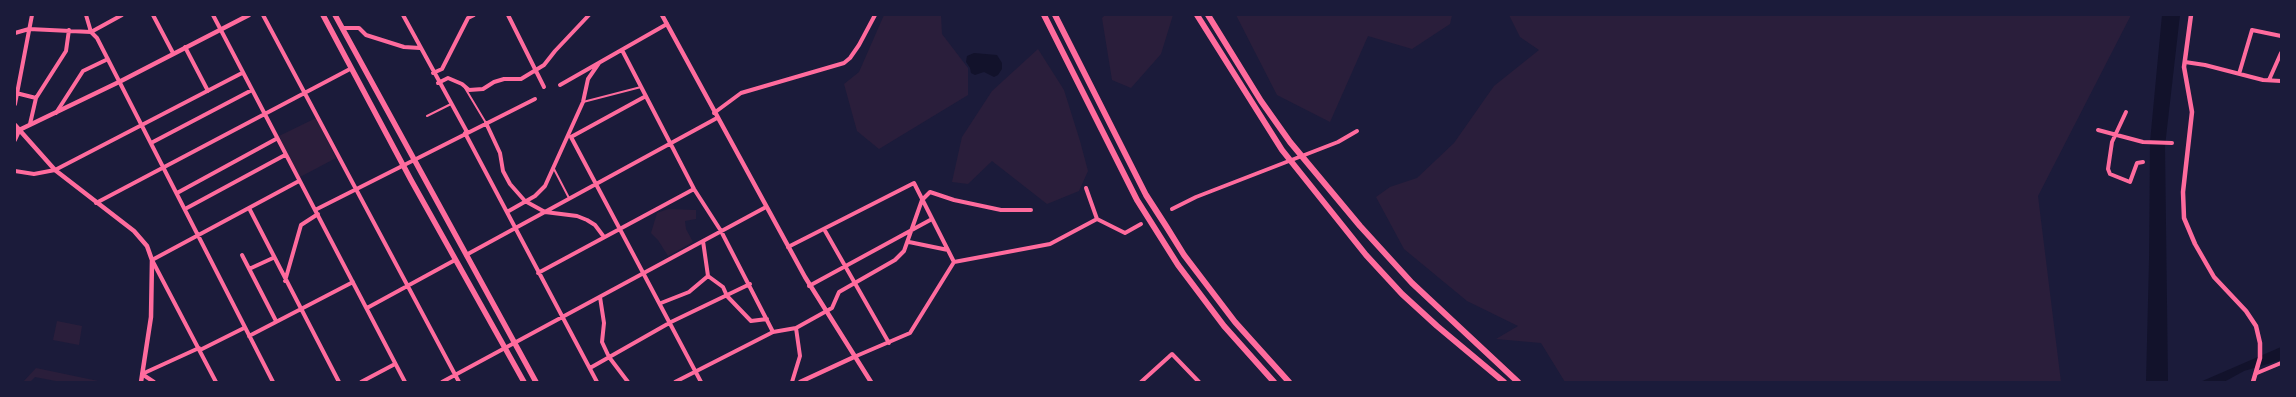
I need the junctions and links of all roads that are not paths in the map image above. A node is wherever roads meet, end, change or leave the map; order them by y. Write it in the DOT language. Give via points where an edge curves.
graph roads {
  1 [pos="32,15"];
  2 [pos="86,15"];
  3 [pos="122,15"];
  4 [pos="153,15"];
  5 [pos="213,15"];
  6 [pos="249,15"];
  7 [pos="263,15"];
  8 [pos="323,15"];
  9 [pos="335,15"];
  10 [pos="403,15"];
  11 [pos="474,15"];
  12 [pos="508,15"];
  13 [pos="589,15"];
  14 [pos="662,15"];
  15 [pos="875,15"];
  16 [pos="1044,15"];
  17 [pos="1055,15"];
  18 [pos="1197,15"];
  19 [pos="1208,15"];
  20 [pos="2190,15"];
  21 [pos="667,24"];
  22 [pos="342,28"];
  23 [pos="29,29"];
  24 [pos="69,30"];
  25 [pos="221,30"];
  26 [pos="92,32"];
  27 [pos="15,33"];
  28 [pos="2281,36"];
  29 [pos="185,47"];
  30 [pos="420,48"];
  31 [pos="622,50"];
  32 [pos="173,53"];
  33 [pos="2281,53"];
  34 [pos="108,59"];
  35 [pos="2185,62"];
  36 [pos="600,63"];
  37 [pos="350,69"];
  38 [pos="442,69"];
  39 [pos="242,72"];
  40 [pos="535,72"];
  41 [pos="433,73"];
  42 [pos="2239,74"];
  43 [pos="448,78"];
  44 [pos="2269,80"];
  45 [pos="2281,80"];
  46 [pos="120,82"];
  47 [pos="438,83"];
  48 [pos="462,84"];
  49 [pos="560,85"];
  50 [pos="641,86"];
  51 [pos="544,87"];
  52 [pos="252,90"];
  53 [pos="208,92"];
  54 [pos="16,93"];
  55 [pos="305,93"];
  56 [pos="646,96"];
  57 [pos="36,98"];
  58 [pos="534,99"];
  59 [pos="583,102"];
  60 [pos="15,104"];
  61 [pos="451,104"];
  62 [pos="2126,112"];
  63 [pos="55,114"];
  64 [pos="264,114"];
  65 [pos="716,115"];
  66 [pos="426,116"];
  67 [pos="486,123"];
  68 [pos="30,124"];
  69 [pos="15,125"];
  70 [pos="142,125"];
  71 [pos="2098,130"];
  72 [pos="17,131"];
  73 [pos="1357,131"];
  74 [pos="466,133"];
  75 [pos="2116,134"];
  76 [pos="276,139"];
  77 [pos="15,140"];
  78 [pos="151,143"];
  79 [pos="671,143"];
  80 [pos="2169,143"];
  81 [pos="285,155"];
  82 [pos="414,159"];
  83 [pos="2143,162"];
  84 [pos="403,165"];
  85 [pos="552,166"];
  86 [pos="164,168"];
  87 [pos="55,170"];
  88 [pos="15,171"];
  89 [pos="299,181"];
  90 [pos="596,183"];
  91 [pos="1086,188"];
  92 [pos="356,189"];
  93 [pos="694,189"];
  94 [pos="177,193"];
  95 [pos="569,198"];
  96 [pos="922,200"];
  97 [pos="525,201"];
  98 [pos="96,203"];
  99 [pos="766,206"];
  100 [pos="249,208"];
  101 [pos="185,209"];
  102 [pos="1172,209"];
  103 [pos="1031,210"];
  104 [pos="316,212"];
  105 [pos="507,212"];
  106 [pos="545,212"];
  107 [pos="932,219"];
  108 [pos="1097,219"];
  109 [pos="1141,224"];
  110 [pos="514,227"];
  111 [pos="620,228"];
  112 [pos="824,229"];
  113 [pos="911,230"];
  114 [pos="721,231"];
  115 [pos="198,236"];
  116 [pos="604,236"];
  117 [pos="703,241"];
  118 [pos="909,242"];
  119 [pos="788,247"];
  120 [pos="948,250"];
  121 [pos="242,255"];
  122 [pos="466,255"];
  123 [pos="273,258"];
  124 [pos="152,260"];
  125 [pos="455,260"];
  126 [pos="954,262"];
  127 [pos="845,266"];
  128 [pos="249,269"];
  129 [pos="538,273"];
  130 [pos="644,273"];
  131 [pos="708,276"];
  132 [pos="285,281"];
  133 [pos="353,282"];
  134 [pos="750,284"];
  135 [pos="855,284"];
  136 [pos="407,285"];
  137 [pos="810,286"];
  138 [pos="727,296"];
  139 [pos="600,297"];
  140 [pos="661,303"];
  141 [pos="367,308"];
  142 [pos="300,309"];
  143 [pos="825,312"];
  144 [pos="562,317"];
  145 [pos="767,319"];
  146 [pos="276,321"];
  147 [pos="671,322"];
  148 [pos="244,328"];
  149 [pos="796,328"];
  150 [pos="773,332"];
  151 [pos="248,336"];
  152 [pos="889,343"];
  153 [pos="514,344"];
  154 [pos="200,349"];
  155 [pos="504,349"];
  156 [pos="609,356"];
  157 [pos="854,357"];
  158 [pos="2281,363"];
  159 [pos="395,364"];
  160 [pos="590,368"];
  161 [pos="2258,370"];
  162 [pos="695,372"];
  163 [pos="142,374"];
  164 [pos="455,375"];
  165 [pos="805,381"];
  166 [pos="141,382"];
  167 [pos="154,382"];
  168 [pos="216,382"];
  169 [pos="273,382"];
  170 [pos="339,382"];
  171 [pos="360,382"];
  172 [pos="405,382"];
  173 [pos="442,382"];
  174 [pos="459,382"];
  175 [pos="524,382"];
  176 [pos="536,382"];
  177 [pos="597,382"];
  178 [pos="628,382"];
  179 [pos="675,382"];
  180 [pos="701,382"];
  181 [pos="792,382"];
  182 [pos="800,382"];
  183 [pos="871,382"];
  184 [pos="1141,382"];
  185 [pos="1199,382"];
  186 [pos="1274,382"];
  187 [pos="1289,382"];
  188 [pos="1504,382"];
  189 [pos="1518,382"];
  190 [pos="2253,382"];
  1 -- 23 [label="street"];
  2 -- 26 [label="street"];
  3 -- 26 [label="street"];
  4 -- 32 [label="street"];
  5 -- 25 [label="street"];
  6 -- 25 [label="street"];
  7 -- 55 [label="street"];
  8 -- 37 [label="main road"];
  9 -- 22 [label="main road"];
  10 -- 30 [label="street"];
  11 -- 38 [label="street" via="468,18"];
  12 -- 40 [label="street"];
  13 -- 40 [label="street"];
  14 -- 21 [label="street"];
  15 -- 65 [label="street" via="859,45 844,63 741,93"];
  16 -- 186 [label="highway" via="1136,200 1178,265 1224,326"];
  17 -- 187 [label="highway" via="1146,195 1184,255 1235,322"];
  18 -- 188 [label="highway" via="1282,150 1354,242 1402,294"];
  19 -- 189 [label="highway" via="1290,142 1360,226 1412,283"];
  20 -- 35 [label="street"];
  21 -- 31 [label="street"];
  21 -- 65 [label="street"];
  22 -- 30 [label="street" via="359,28 366,35 404,47"];
  22 -- 82 [label="main road"];
  23 -- 24 [label="street"];
  23 -- 27 [label="street"];
  23 -- 54 [label="street"];
  24 -- 26 [label="street"];
  24 -- 57 [label="street" via="66,51"];
  25 -- 29 [label="street"];
  25 -- 39 [label="street"];
  26 -- 34 [label="street"];
  28 -- 42 [label="street" via="2252,30"];
  29 -- 32 [label="street"];
  29 -- 53 [label="street"];
  30 -- 41 [label="street"];
  31 -- 36 [label="street"];
  31 -- 50 [label="street"];
  32 -- 46 [label="street"];
  33 -- 44 [label="street"];
  34 -- 46 [label="street"];
  34 -- 63 [label="street" via="83,71"];
  35 -- 42 [label="street"];
  35 -- 161 [label="street" via="2192,112 2183,192 2184,218 2214,276 2254,321 2259,336"];
  36 -- 49 [label="street"];
  36 -- 59 [label="street" via="588,79"];
  37 -- 55 [label="street"];
  37 -- 84 [label="main road"];
  38 -- 41 [label="street"];
  38 -- 43 [label="street"];
  39 -- 52 [label="street"];
  39 -- 53 [label="street"];
  40 -- 48 [label="street" via="494,82 483,89 469,90"];
  40 -- 51 [label="street"];
  41 -- 47 [label="street"];
  42 -- 44 [label="street"];
  43 -- 47 [label="street"];
  43 -- 48 [label="street"];
  44 -- 45 [label="street"];
  46 -- 63 [label="street"];
  46 -- 70 [label="street"];
  47 -- 61 [label="street"];
  48 -- 67 [label="lane"];
  50 -- 56 [label="street"];
  50 -- 59 [label="lane"];
  52 -- 64 [label="street"];
  52 -- 78 [label="street"];
  53 -- 70 [label="street"];
  54 -- 57 [label="street"];
  54 -- 60 [label="street"];
  55 -- 64 [label="street"];
  55 -- 92 [label="street"];
  56 -- 79 [label="street"];
  56 -- 90 [label="street" via="571,137"];
  57 -- 68 [label="street"];
  58 -- 67 [label="street"];
  59 -- 85 [label="street"];
  61 -- 66 [label="lane"];
  61 -- 74 [label="street"];
  62 -- 75 [label="street"];
  63 -- 68 [label="street"];
  64 -- 76 [label="street"];
  64 -- 86 [label="street"];
  65 -- 79 [label="street"];
  65 -- 99 [label="street"];
  67 -- 74 [label="street"];
  67 -- 97 [label="street" via="500,153 503,171"];
  68 -- 72 [label="street"];
  69 -- 72 [label="street"];
  70 -- 78 [label="street"];
  70 -- 87 [label="street"];
  71 -- 75 [label="street"];
  72 -- 77 [label="street"];
  72 -- 87 [label="street"];
  73 -- 102 [label="street" via="1338,142"];
  74 -- 82 [label="street"];
  74 -- 105 [label="street"];
  75 -- 80 [label="street"];
  75 -- 83 [label="street" via="2108,159 2110,174 2130,182 2137,163"];
  76 -- 81 [label="street"];
  76 -- 94 [label="street"];
  78 -- 86 [label="street"];
  79 -- 90 [label="street"];
  79 -- 93 [label="street"];
  81 -- 89 [label="street"];
  81 -- 101 [label="street"];
  82 -- 84 [label="street"];
  82 -- 122 [label="main road"];
  84 -- 92 [label="street"];
  84 -- 125 [label="main road"];
  85 -- 95 [label="lane"];
  85 -- 97 [label="street" via="544,186"];
  86 -- 94 [label="street"];
  86 -- 98 [label="street"];
  87 -- 88 [label="street" via="34,174"];
  87 -- 98 [label="street"];
  89 -- 100 [label="street"];
  89 -- 104 [label="street"];
  90 -- 95 [label="street"];
  90 -- 111 [label="street"];
  91 -- 108 [label="street"];
  92 -- 104 [label="street"];
  92 -- 136 [label="street"];
  93 -- 111 [label="street"];
  93 -- 114 [label="street"];
  94 -- 101 [label="street"];
  95 -- 106 [label="street"];
  96 -- 103 [label="street" via="930,192 1001,210"];
  96 -- 107 [label="street"];
  96 -- 112 [label="street" via="914,183"];
  96 -- 113 [label="street"];
  97 -- 105 [label="street"];
  97 -- 106 [label="street"];
  98 -- 124 [label="street" via="134,231 147,246"];
  99 -- 114 [label="street"];
  99 -- 119 [label="street"];
  100 -- 115 [label="street"];
  100 -- 123 [label="street"];
  101 -- 115 [label="street"];
  104 -- 132 [label="street" via="301,225"];
  104 -- 133 [label="street"];
  105 -- 110 [label="street"];
  106 -- 110 [label="street"];
  106 -- 116 [label="street" via="587,220 596,225"];
  107 -- 113 [label="street"];
  107 -- 120 [label="street"];
  108 -- 109 [label="street" via="1125,233"];
  108 -- 126 [label="street" via="1050,244"];
  110 -- 122 [label="street"];
  110 -- 129 [label="street"];
  111 -- 116 [label="street"];
  111 -- 130 [label="street"];
  112 -- 119 [label="street"];
  112 -- 127 [label="street"];
  113 -- 118 [label="street"];
  113 -- 127 [label="street"];
  114 -- 117 [label="street"];
  114 -- 134 [label="street"];
  115 -- 124 [label="street"];
  115 -- 148 [label="street"];
  116 -- 129 [label="street"];
  117 -- 130 [label="street"];
  117 -- 131 [label="street"];
  118 -- 120 [label="street"];
  118 -- 135 [label="street" via="900,256"];
  119 -- 137 [label="street"];
  120 -- 126 [label="street"];
  121 -- 128 [label="street"];
  122 -- 153 [label="main road"];
  123 -- 128 [label="street"];
  123 -- 132 [label="street"];
  124 -- 154 [label="street"];
  124 -- 163 [label="street" via="151,317"];
  125 -- 136 [label="street"];
  125 -- 155 [label="main road"];
  126 -- 152 [label="street" via="910,332"];
  127 -- 135 [label="street"];
  127 -- 137 [label="street"];
  128 -- 146 [label="street"];
  129 -- 144 [label="street"];
  130 -- 139 [label="street"];
  130 -- 140 [label="street"];
  131 -- 138 [label="street" via="723,287"];
  131 -- 140 [label="street" via="689,292"];
  132 -- 142 [label="street"];
  133 -- 141 [label="street"];
  133 -- 142 [label="street"];
  134 -- 138 [label="street"];
  134 -- 145 [label="street"];
  135 -- 143 [label="street" via="839,292 832,308"];
  135 -- 152 [label="street"];
  136 -- 141 [label="street"];
  136 -- 164 [label="street"];
  137 -- 143 [label="street"];
  138 -- 145 [label="street" via="751,321"];
  138 -- 147 [label="street"];
  139 -- 144 [label="street"];
  139 -- 156 [label="street" via="604,323 602,342"];
  140 -- 147 [label="street"];
  141 -- 159 [label="street"];
  142 -- 146 [label="street"];
  142 -- 170 [label="street"];
  143 -- 149 [label="street"];
  143 -- 157 [label="street"];
  144 -- 153 [label="street"];
  144 -- 160 [label="street"];
  145 -- 150 [label="street"];
  146 -- 151 [label="street"];
  147 -- 156 [label="street"];
  147 -- 162 [label="street"];
  148 -- 151 [label="street"];
  148 -- 154 [label="street"];
  149 -- 150 [label="street"];
  149 -- 181 [label="street" via="800,356"];
  150 -- 162 [label="street"];
  151 -- 169 [label="street"];
  152 -- 157 [label="street"];
  153 -- 155 [label="street"];
  153 -- 176 [label="main road"];
  154 -- 163 [label="street"];
  154 -- 168 [label="street"];
  155 -- 164 [label="street"];
  155 -- 175 [label="main road"];
  156 -- 160 [label="street"];
  156 -- 178 [label="street"];
  157 -- 165 [label="street"];
  157 -- 183 [label="street"];
  158 -- 161 [label="street"];
  159 -- 171 [label="street"];
  159 -- 172 [label="street"];
  160 -- 177 [label="street"];
  161 -- 190 [label="street"];
  162 -- 179 [label="street"];
  162 -- 180 [label="street"];
  163 -- 166 [label="street"];
  163 -- 167 [label="street"];
  164 -- 173 [label="street"];
  164 -- 174 [label="street"];
  165 -- 182 [label="street"];
  184 -- 185 [label="street" via="1172,354"];
}
